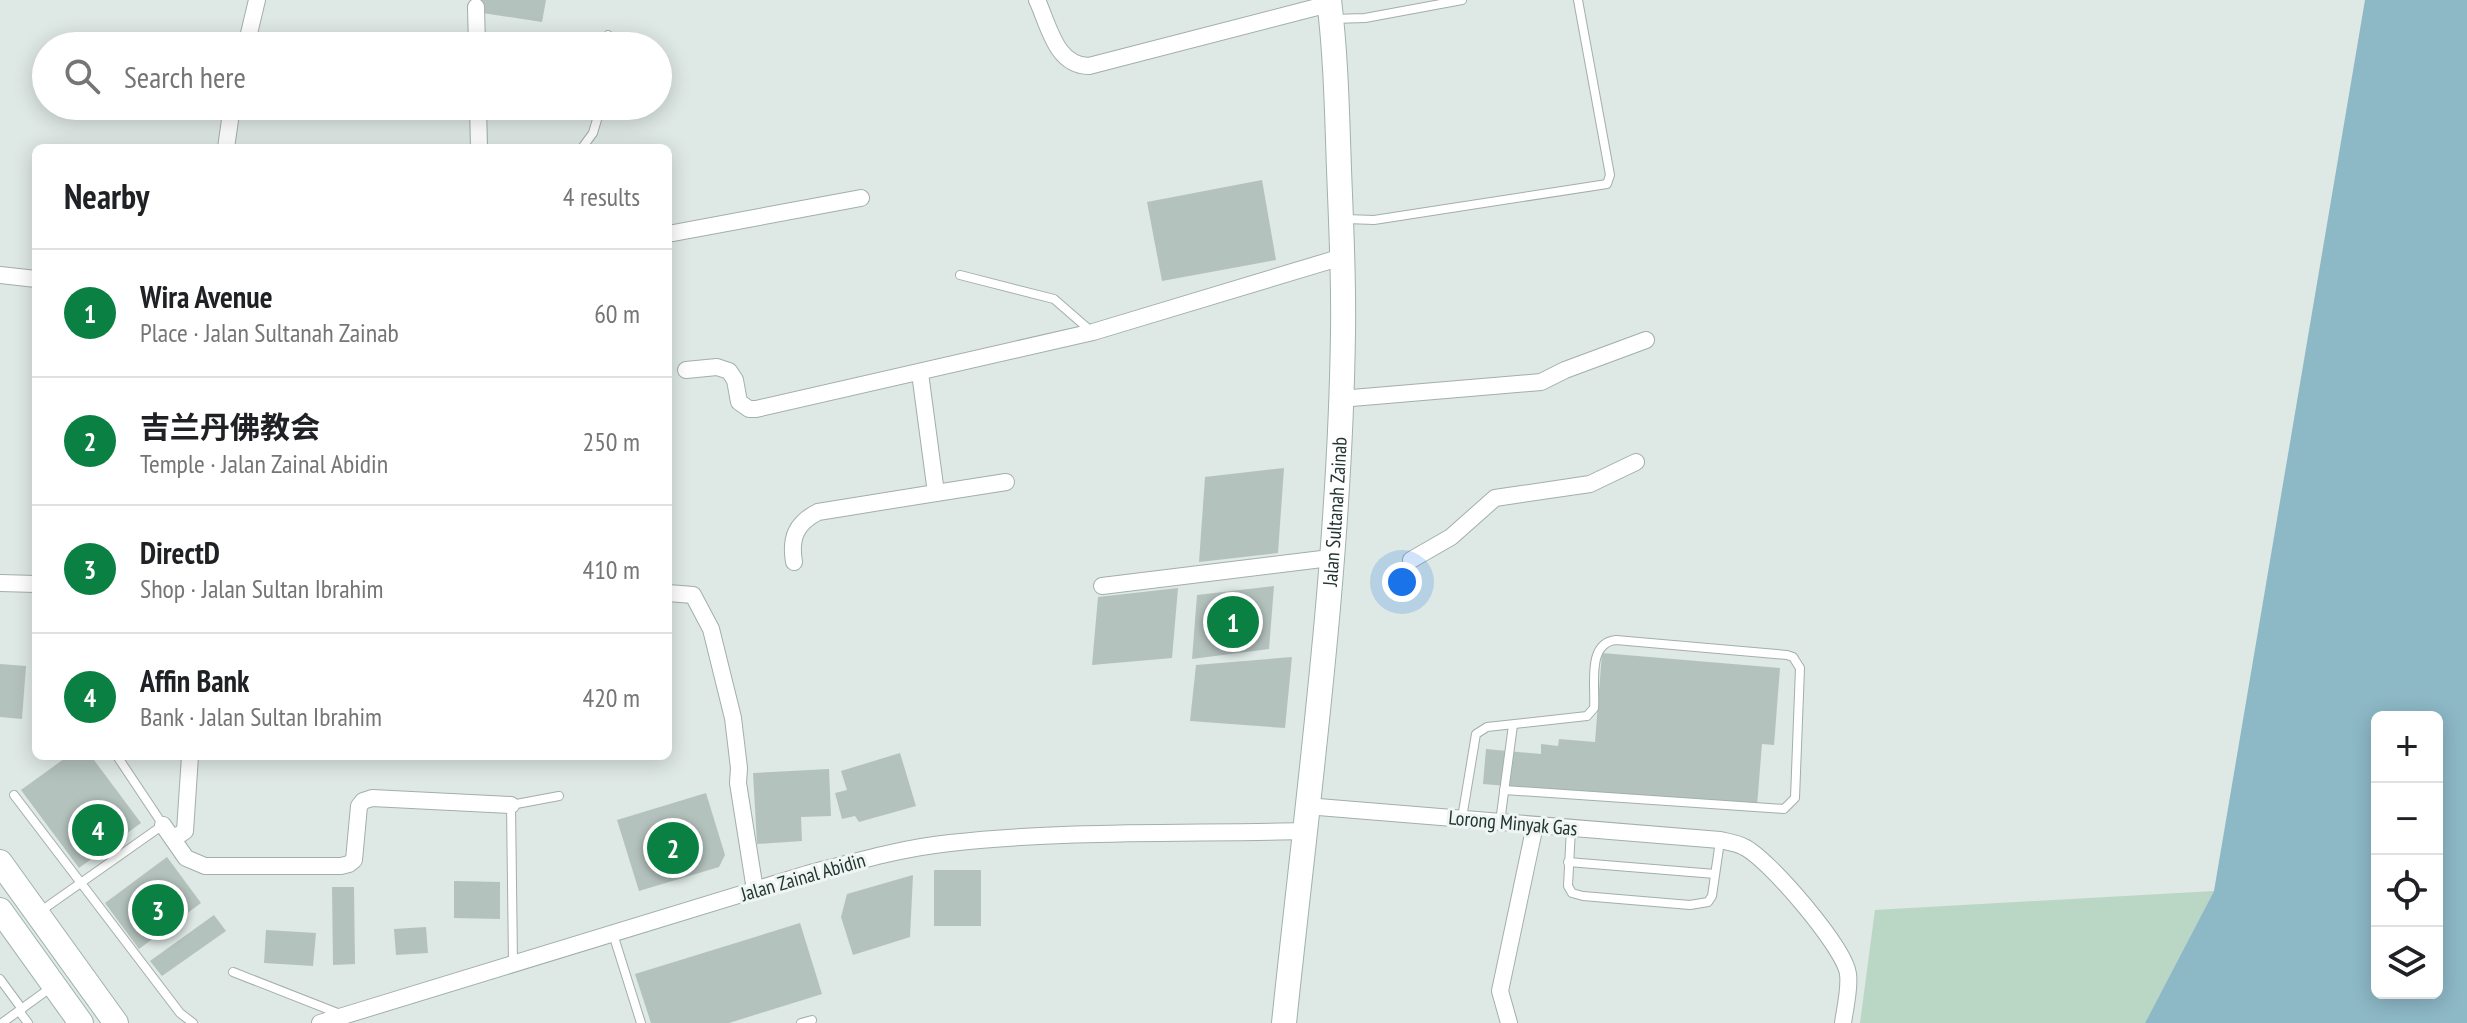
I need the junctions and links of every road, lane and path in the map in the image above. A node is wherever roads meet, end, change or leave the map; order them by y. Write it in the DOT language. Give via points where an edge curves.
graph roads {
  1 [pos="257,0"];
  2 [pos="1037,0"];
  3 [pos="1462,0"];
  4 [pos="1578,0"];
  5 [pos="476,7"];
  6 [pos="1330,8"];
  7 [pos="249,32"];
  8 [pos="477,32"];
  9 [pos="230,120"];
  10 [pos="478,120"];
  11 [pos="597,120"];
  12 [pos="227,144"];
  13 [pos="479,144"];
  14 [pos="585,144"];
  15 [pos="861,198"];
  16 [pos="1341,219"];
  17 [pos="672,233"];
  18 [pos="1342,257"];
  19 [pos="0,275"];
  20 [pos="960,275"];
  21 [pos="32,279"];
  22 [pos="1093,332"];
  23 [pos="1646,340"];
  24 [pos="686,370"];
  25 [pos="920,373"];
  26 [pos="1340,399"];
  27 [pos="1636,462"];
  28 [pos="1006,482"];
  29 [pos="936,493"];
  30 [pos="1330,558"];
  31 [pos="1411,560"];
  32 [pos="794,562"];
  33 [pos="0,583"];
  34 [pos="32,584"];
  35 [pos="1102,586"];
  36 [pos="672,593"];
  37 [pos="1513,725"];
  38 [pos="120,760"];
  39 [pos="190,760"];
  40 [pos="1504,790"];
  41 [pos="14,795"];
  42 [pos="559,796"];
  43 [pos="511,805"];
  44 [pos="1306,806"];
  45 [pos="1462,818"];
  46 [pos="1500,822"];
  47 [pos="163,825"];
  48 [pos="1535,825"];
  49 [pos="1571,828"];
  50 [pos="1304,831"];
  51 [pos="173,839"];
  52 [pos="1720,840"];
  53 [pos="0,862"];
  54 [pos="1568,862"];
  55 [pos="1715,874"];
  56 [pos="80,883"];
  57 [pos="755,890"];
  58 [pos="0,910"];
  59 [pos="37,914"];
  60 [pos="613,934"];
  61 [pos="513,964"];
  62 [pos="233,972"];
  63 [pos="0,979"];
  64 [pos="54,985"];
  65 [pos="20,1010"];
  66 [pos="344,1015"];
  67 [pos="812,1020"];
  68 [pos="2,1023"];
  69 [pos="28,1023"];
  70 [pos="81,1023"];
  71 [pos="116,1023"];
  72 [pos="193,1023"];
  73 [pos="320,1023"];
  74 [pos="641,1023"];
  75 [pos="801,1023"];
  76 [pos="1284,1023"];
  77 [pos="1509,1023"];
  78 [pos="1843,1023"];
  1 -- 7 [label="street"];
  2 -- 6 [label="street" via="1063,57 1089,66"];
  3 -- 6 [label="lane" via="1365,18"];
  4 -- 16 [label="lane" via="1610,175 1607,184 1374,220"];
  5 -- 8 [label="street"];
  6 -- 16 [label="main road, Jalan Sultanah Zainab"];
  9 -- 12 [label="street"];
  10 -- 13 [label="street"];
  11 -- 14 [label="lane"];
  15 -- 17 [label="street"];
  16 -- 18 [label="main road, Jalan Sultanah Zainab"];
  18 -- 22 [label="street"];
  18 -- 26 [label="main road, Jalan Sultanah Zainab"];
  19 -- 21 [label="street"];
  20 -- 22 [label="lane" via="1054,299"];
  22 -- 25 [label="street"];
  23 -- 26 [label="street" via="1541,382"];
  24 -- 25 [label="street" via="729,371 739,402 749,409"];
  25 -- 29 [label="street"];
  26 -- 30 [label="main road, Jalan Sultanah Zainab"];
  27 -- 31 [label="street" via="1590,484 1495,498 1451,537"];
  28 -- 29 [label="street"];
  29 -- 32 [label="street" via="818,512 798,527"];
  30 -- 35 [label="street"];
  30 -- 44 [label="main road, Jalan Sultanah Zainab"];
  33 -- 34 [label="street"];
  36 -- 57 [label="street" via="693,595 711,629 733,718"];
  37 -- 40 [label="lane"];
  37 -- 40 [label="lane" via="1591,713 1594,669 1602,646 1611,640 1787,655 1800,668 1795,798 1784,809"];
  37 -- 45 [label="lane" via="1487,727 1476,734"];
  38 -- 47 [label="lane"];
  39 -- 51 [label="street" via="185,831"];
  40 -- 46 [label="lane"];
  41 -- 56 [label="lane"];
  42 -- 43 [label="lane"];
  43 -- 51 [label="street" via="363,801 354,860 341,866 205,866 186,858"];
  43 -- 61 [label="lane"];
  44 -- 45 [label="street, Lorong Minyak Gas"];
  44 -- 50 [label="main road, Jalan Sultanah Zainab"];
  45 -- 46 [label="street, Lorong Minyak Gas"];
  46 -- 48 [label="street, Lorong Minyak Gas"];
  47 -- 51 [label="street"];
  47 -- 56 [label="lane"];
  48 -- 49 [label="street, Lorong Minyak Gas"];
  48 -- 77 [label="street" via="1500,991"];
  49 -- 52 [label="street, Lorong Minyak Gas"];
  49 -- 54 [label="lane"];
  50 -- 57 [label="street, Jalan Zainal Abidin" via="948,843 875,856"];
  50 -- 76 [label="main road, Jalan Sultanah Zainab"];
  52 -- 55 [label="lane"];
  52 -- 78 [label="street, Lorong Minyak Gas" via="1759,858 1842,956 1848,975"];
  53 -- 59 [label="main road"];
  54 -- 55 [label="lane"];
  54 -- 55 [label="lane" via="1572,893 1613,898 1702,904 1712,896"];
  56 -- 59 [label="lane"];
  56 -- 72 [label="lane"];
  57 -- 60 [label="street, Jalan Zainal Abidin"];
  58 -- 64 [label="main road"];
  59 -- 71 [label="main road"];
  60 -- 61 [label="street, Jalan Zainal Abidin"];
  60 -- 74 [label="lane"];
  61 -- 66 [label="street, Jalan Zainal Abidin"];
  62 -- 66 [label="lane"];
  63 -- 65 [label="lane"];
  64 -- 65 [label="lane"];
  64 -- 70 [label="main road"];
  65 -- 68 [label="lane"];
  65 -- 69 [label="lane"];
  66 -- 73 [label="street, Jalan Zainal Abidin"];
  67 -- 75 [label="lane"];
}
